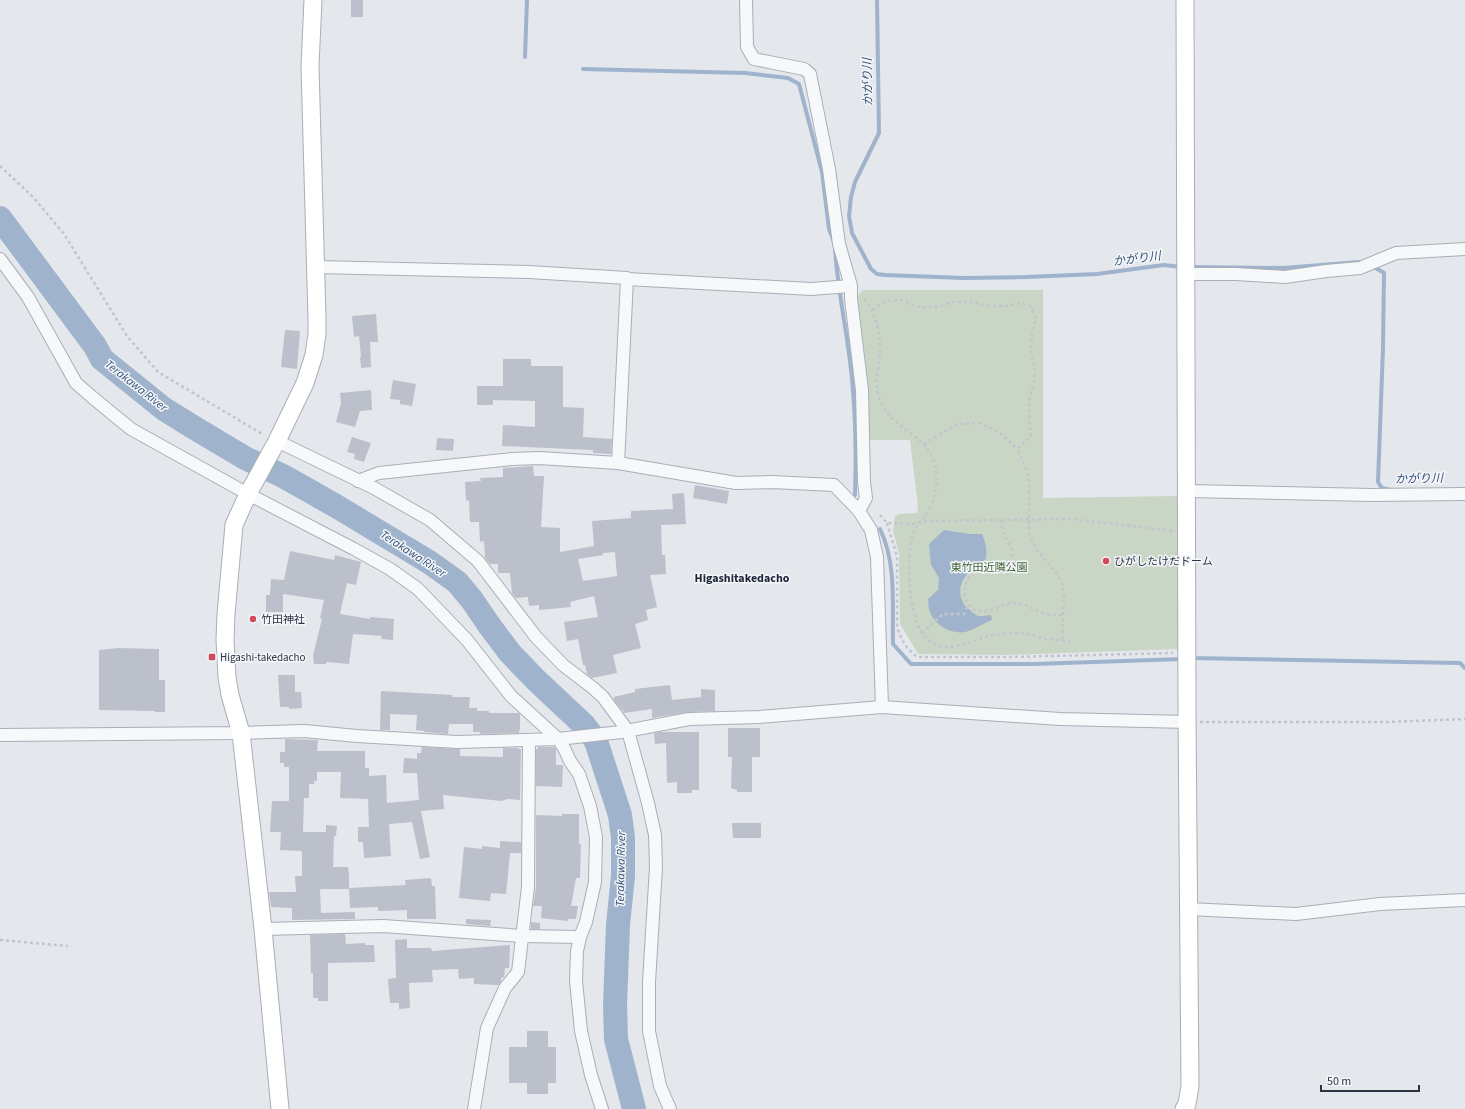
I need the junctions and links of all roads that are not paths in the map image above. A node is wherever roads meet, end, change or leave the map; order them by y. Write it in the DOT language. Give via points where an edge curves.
graph roads {
  1 [pos="313,0"];
  2 [pos="746,0"];
  3 [pos="1185,0"];
  4 [pos="1465,249"];
  5 [pos="0,259"];
  6 [pos="316,267"];
  7 [pos="1186,274"];
  8 [pos="627,279"];
  9 [pos="851,286"];
  10 [pos="276,443"];
  11 [pos="618,463"];
  12 [pos="358,481"];
  13 [pos="1187,491"];
  14 [pos="249,492"];
  15 [pos="1465,494"];
  16 [pos="859,512"];
  17 [pos="882,707"];
  18 [pos="1188,722"];
  19 [pos="625,731"];
  20 [pos="241,733"];
  21 [pos="0,735"];
  22 [pos="561,739"];
  23 [pos="529,740"];
  24 [pos="1465,900"];
  25 [pos="1188,909"];
  26 [pos="263,929"];
  27 [pos="522,936"];
  28 [pos="580,937"];
  29 [pos="280,1109"];
  30 [pos="474,1109"];
  31 [pos="602,1109"];
  32 [pos="670,1109"];
  33 [pos="1184,1109"];
  1 -- 6 [label="street" via="310,66"];
  2 -- 9 [label="street" via="747,48 754,59 804,70 810,74 829,169 839,244"];
  3 -- 7 [label="street"];
  4 -- 7 [label="street" via="1396,253 1360,268 1285,276"];
  5 -- 14 [label="street" via="28,297 76,383 131,429"];
  6 -- 8 [label="street" via="529,272"];
  6 -- 10 [label="street" via="317,334 314,355 305,383"];
  7 -- 13 [label="street"];
  8 -- 9 [label="street" via="810,289"];
  8 -- 11 [label="street"];
  9 -- 16 [label="street" via="862,390 866,498"];
  10 -- 12 [label="street"];
  10 -- 14 [label="street"];
  11 -- 12 [label="street" via="512,458 379,473"];
  11 -- 16 [label="street" via="736,483 834,485"];
  12 -- 19 [label="street" via="430,520 478,561 536,637 563,664 603,697"];
  13 -- 15 [label="street"];
  13 -- 18 [label="street"];
  14 -- 20 [label="street" via="234,525 224,640 229,687"];
  14 -- 22 [label="street" via="390,569 418,589 467,640 510,696"];
  16 -- 17 [label="street" via="871,530 877,557"];
  17 -- 18 [label="street" via="1060,719"];
  17 -- 19 [label="street" via="689,719"];
  18 -- 25 [label="street"];
  19 -- 22 [label="street"];
  19 -- 32 [label="street" via="648,803 655,835 656,867 648,982 648,1030 660,1086"];
  20 -- 21 [label="street"];
  20 -- 23 [label="street" via="304,731 457,742"];
  20 -- 26 [label="street"];
  22 -- 23 [label="street"];
  22 -- 28 [label="street" via="579,774 590,806 596,836 595,882"];
  23 -- 27 [label="street" via="528,887"];
  24 -- 25 [label="street" via="1380,904 1296,914"];
  25 -- 33 [label="street" via="1190,1086"];
  26 -- 27 [label="street" via="383,926"];
  26 -- 29 [label="street"];
  27 -- 28 [label="street"];
  27 -- 30 [label="street" via="518,972 505,988 487,1028"];
  28 -- 31 [label="street" via="576,981 581,1031"];
}
